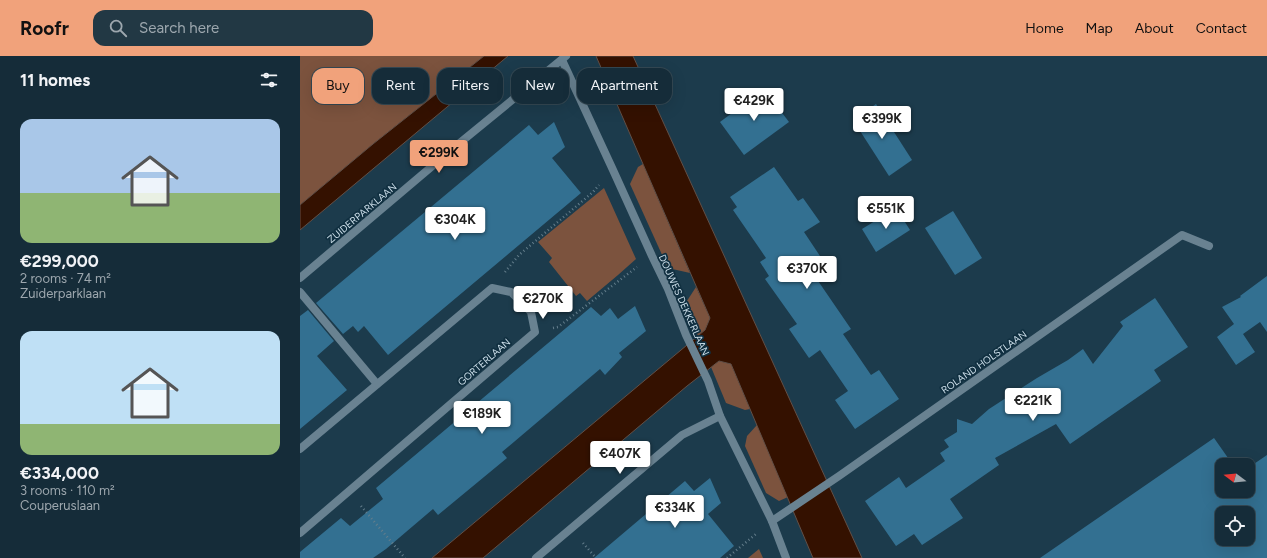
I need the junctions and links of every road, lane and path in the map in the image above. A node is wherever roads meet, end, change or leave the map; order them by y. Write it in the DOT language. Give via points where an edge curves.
graph roads {
  1 [pos="564,58"];
  2 [pos="613,170"];
  3 [pos="1209,246"];
  4 [pos="652,256"];
  5 [pos="300,278"];
  6 [pos="492,288"];
  7 [pos="300,292"];
  8 [pos="534,332"];
  9 [pos="377,384"];
  10 [pos="720,416"];
  11 [pos="300,449"];
  12 [pos="349,492"];
  13 [pos="772,521"];
  14 [pos="300,533"];
  15 [pos="405,558"];
  16 [pos="536,558"];
  17 [pos="727,558"];
  18 [pos="786,558"];
  1 -- 2 [label="street, DOUWES DEKKERLAAN"];
  1 -- 5 [label="street, ZUIDERPARKLAAN"];
  2 -- 4 [label="street, DOUWES DEKKERLAAN"];
  2 -- 6 [label="path" via="592,192 519,254"];
  3 -- 13 [label="street, ROLAND HOLSTLAAN" via="1182,235"];
  4 -- 8 [label="path" via="558,327"];
  4 -- 10 [label="street, DOUWES DEKKERLAAN" via="708,381"];
  6 -- 8 [label="street" via="511,292 531,312"];
  6 -- 9 [label="street"];
  7 -- 9 [label="street"];
  8 -- 12 [label="street, GORTERLAAN"];
  9 -- 11 [label="street"];
  10 -- 13 [label="street, DOUWES DEKKERLAAN"];
  10 -- 16 [label="street" via="682,435"];
  12 -- 14 [label="street, GORTERLAAN"];
  12 -- 15 [label="path"];
  13 -- 17 [label="path"];
  13 -- 18 [label="street, DOUWES DEKKERLAAN"];
}
